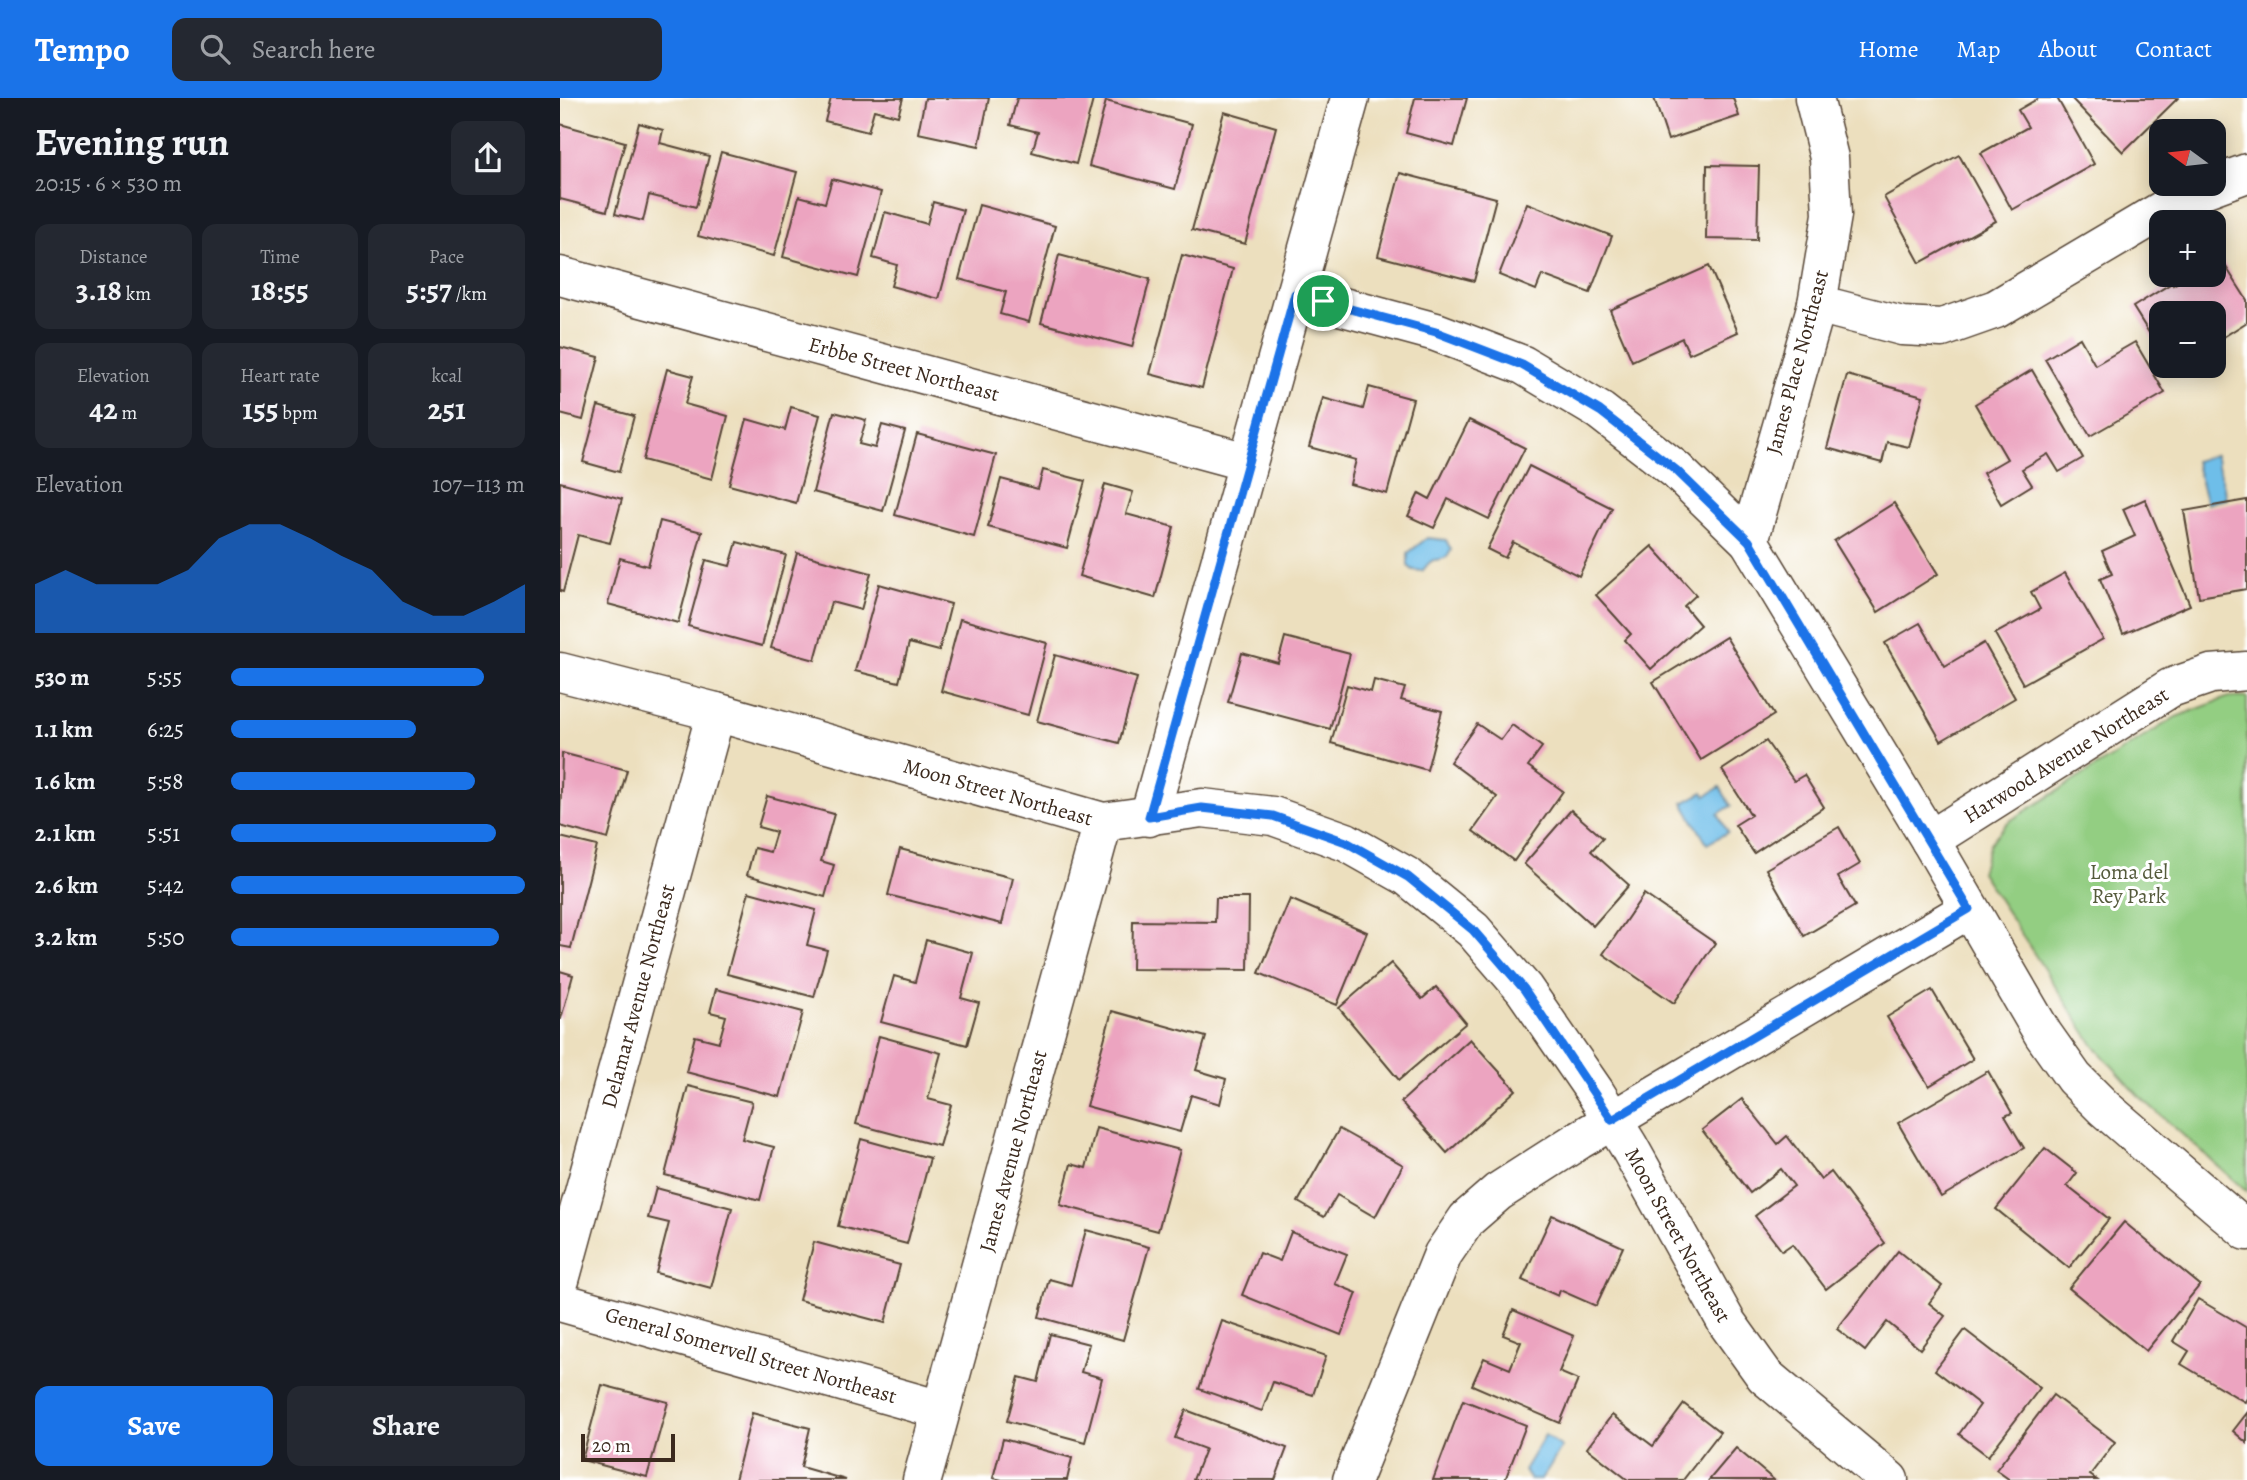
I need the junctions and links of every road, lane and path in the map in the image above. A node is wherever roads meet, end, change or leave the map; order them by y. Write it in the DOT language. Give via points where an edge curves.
graph roads {
  1 [pos="1350,98"];
  2 [pos="1814,98"];
  3 [pos="2247,173"];
  4 [pos="560,276"];
  5 [pos="1295,294"];
  6 [pos="1816,303"];
  7 [pos="1247,462"];
  8 [pos="1749,541"];
  9 [pos="2247,671"];
  10 [pos="560,672"];
  11 [pos="716,712"];
  12 [pos="1149,817"];
  13 [pos="1103,822"];
  14 [pos="1930,840"];
  15 [pos="1969,909"];
  16 [pos="1612,1120"];
  17 [pos="2247,1231"];
  18 [pos="560,1280"];
  19 [pos="560,1302"];
  20 [pos="941,1410"];
  21 [pos="922,1480"];
  22 [pos="1352,1480"];
  23 [pos="1889,1480"];
  1 -- 5 [label="street"];
  2 -- 6 [label="street, James Place Northeast" via="1829,158 1832,215"];
  3 -- 6 [label="street" via="2190,194 1996,309 1942,328 1902,326"];
  4 -- 7 [label="street, Erbbe Street Northeast"];
  5 -- 7 [label="street"];
  5 -- 8 [label="street" via="1436,332 1522,365 1600,411 1676,470"];
  6 -- 8 [label="street, James Place Northeast"];
  7 -- 12 [label="street"];
  8 -- 14 [label="street"];
  9 -- 14 [label="street, Harwood Avenue Northeast" via="2211,674 2170,688"];
  10 -- 11 [label="street, Moon Street Northeast"];
  11 -- 13 [label="street, Moon Street Northeast"];
  11 -- 18 [label="street, Delamar Avenue Northeast"];
  12 -- 13 [label="street, Moon Street Northeast"];
  12 -- 16 [label="street, Moon Street Northeast" via="1202,808 1273,816 1346,842 1408,877 1473,930 1524,989"];
  13 -- 20 [label="street, James Avenue Northeast"];
  14 -- 15 [label="street"];
  15 -- 16 [label="street"];
  15 -- 17 [label="street" via="2074,1078"];
  16 -- 22 [label="street" via="1498,1192 1466,1219 1443,1254"];
  16 -- 23 [label="street, Moon Street Northeast" via="1727,1323 1765,1376"];
  19 -- 20 [label="street, General Somervell Street Northeast"];
  20 -- 21 [label="street, James Avenue Northeast"];
}
